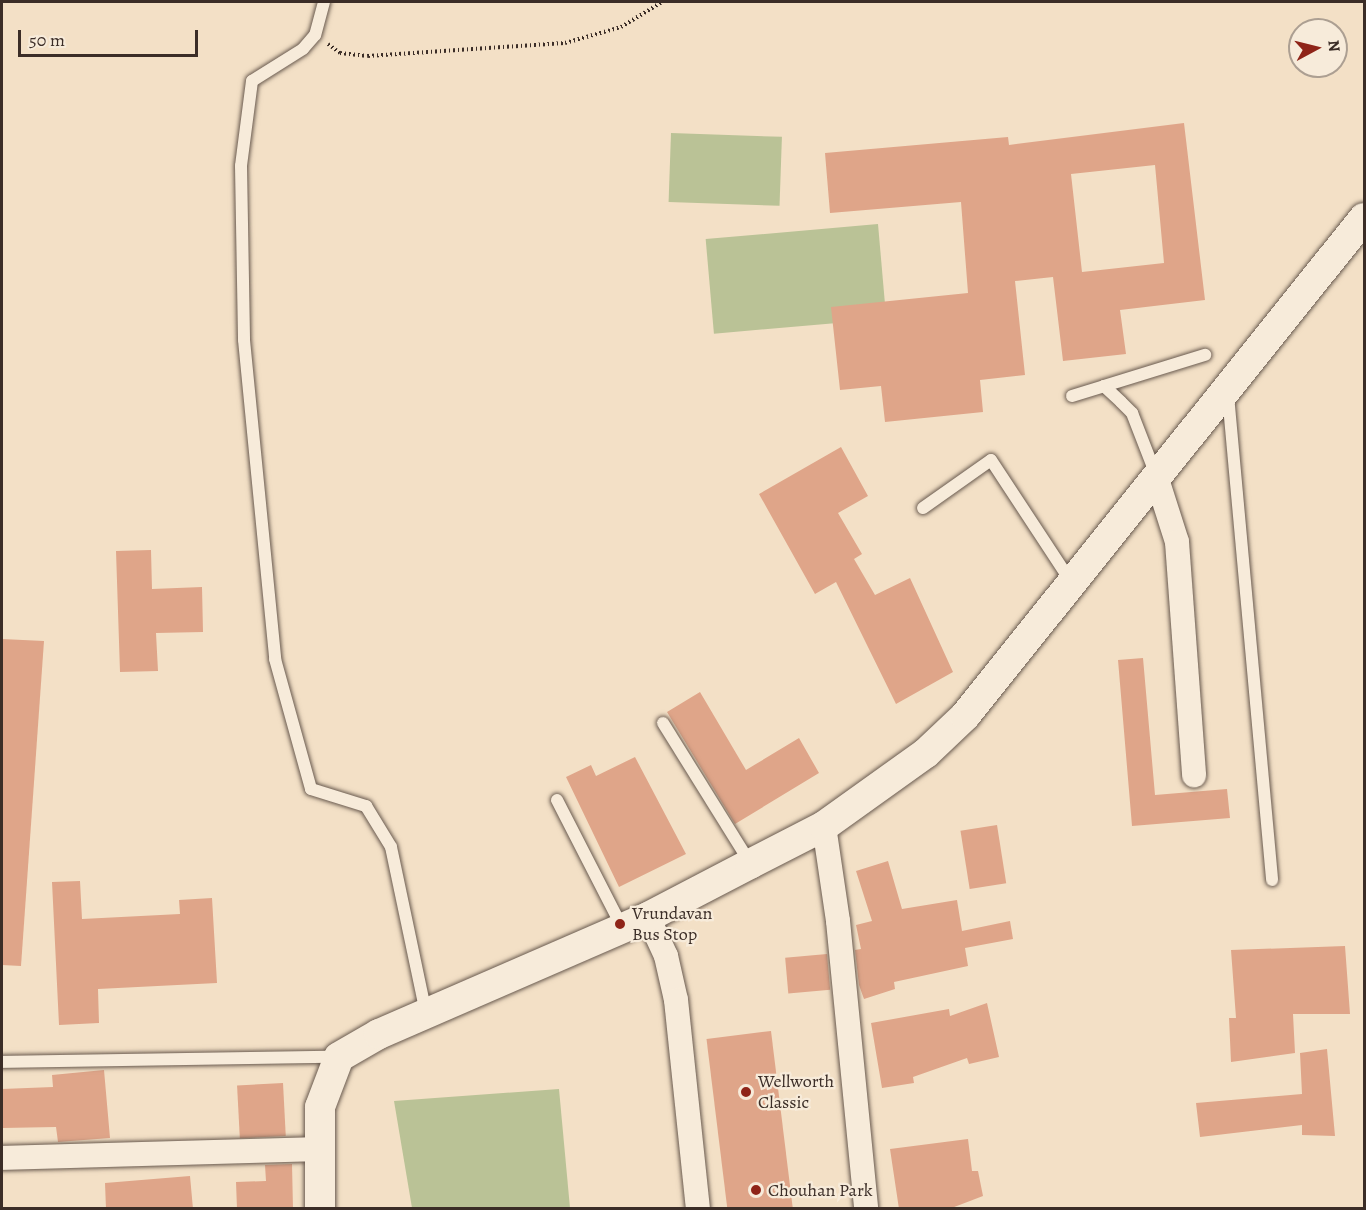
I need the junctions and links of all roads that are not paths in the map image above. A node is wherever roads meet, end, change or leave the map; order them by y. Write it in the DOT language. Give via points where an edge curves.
graph roads {
  1 [pos="324,2"];
  2 [pos="1365,218"];
  3 [pos="1205,355"];
  4 [pos="1104,386"];
  5 [pos="1228,388"];
  6 [pos="1072,396"];
  7 [pos="1156,476"];
  8 [pos="923,508"];
  9 [pos="1071,582"];
  10 [pos="663,723"];
  11 [pos="1194,775"];
  12 [pos="558,800"];
  13 [pos="824,826"];
  14 [pos="750,864"];
  15 [pos="1272,880"];
  16 [pos="635,923"];
  17 [pos="426,1013"];
  18 [pos="339,1057"];
  19 [pos="2,1062"];
  20 [pos="318,1149"];
  21 [pos="2,1158"];
  22 [pos="320,1209"];
  23 [pos="698,1209"];
  24 [pos="866,1209"];
  1 -- 17 [label="lane" via="315,35 303,49 252,81 240,166 244,340 275,659 311,789 366,806 391,847"];
  2 -- 5 [label="street"];
  3 -- 4 [label="lane"];
  4 -- 6 [label="lane"];
  4 -- 7 [label="lane" via="1132,413"];
  5 -- 7 [label="street"];
  5 -- 15 [label="lane"];
  7 -- 9 [label="street"];
  7 -- 11 [label="street" via="1178,542"];
  8 -- 9 [label="lane" via="991,460"];
  9 -- 13 [label="street" via="965,716 926,753"];
  10 -- 14 [label="lane"];
  12 -- 16 [label="lane"];
  13 -- 14 [label="street"];
  13 -- 24 [label="street" via="838,921"];
  14 -- 16 [label="street"];
  16 -- 17 [label="street"];
  16 -- 23 [label="street" via="666,956 676,1000"];
  17 -- 18 [label="street"];
  18 -- 19 [label="lane"];
  18 -- 20 [label="street" via="322,1098"];
  20 -- 21 [label="street"];
  20 -- 22 [label="street"];
}
